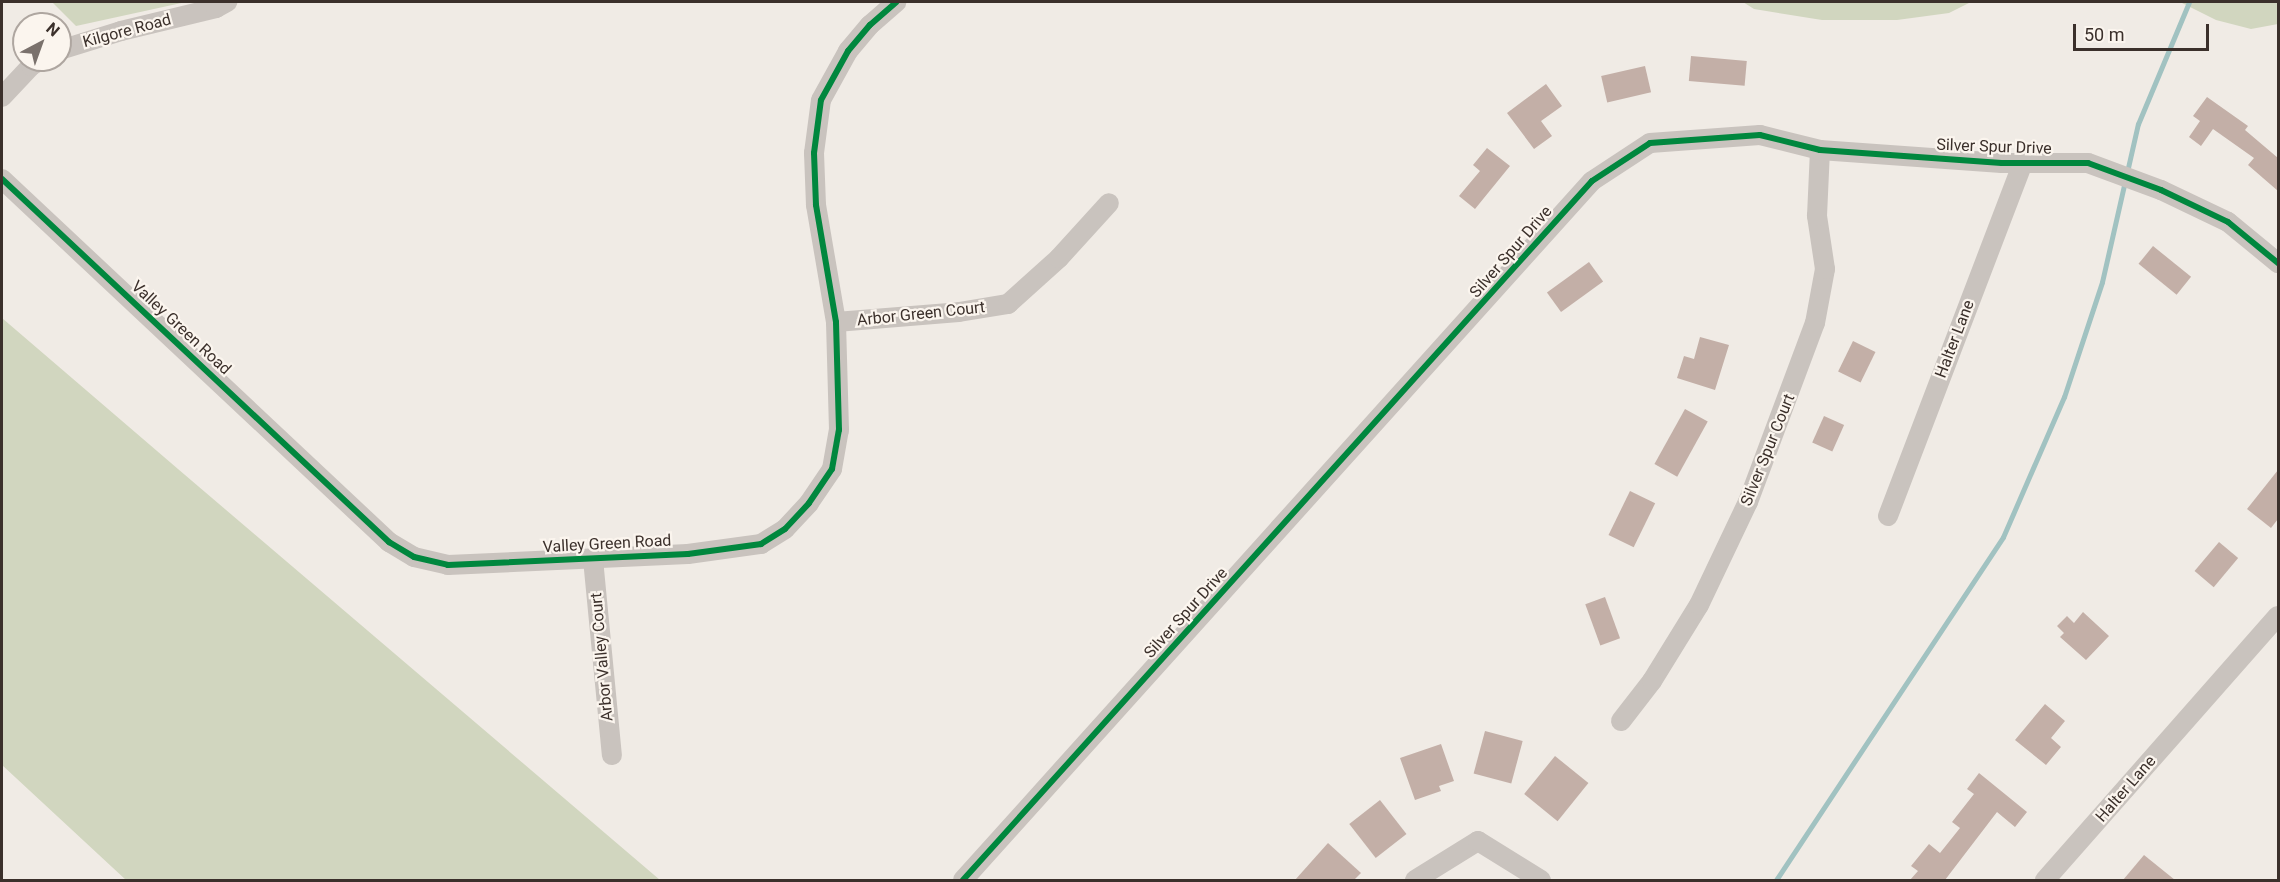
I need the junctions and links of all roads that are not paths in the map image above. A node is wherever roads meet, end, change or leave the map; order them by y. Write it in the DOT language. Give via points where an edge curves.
graph roads {
  1 [pos="227,2"];
  2 [pos="896,2"];
  3 [pos="72,46"];
  4 [pos="26,72"];
  5 [pos="2,98"];
  6 [pos="1820,150"];
  7 [pos="2023,163"];
  8 [pos="2,178"];
  9 [pos="1109,203"];
  10 [pos="2278,263"];
  11 [pos="836,322"];
  12 [pos="1888,516"];
  13 [pos="593,559"];
  14 [pos="2278,616"];
  15 [pos="1621,721"];
  16 [pos="612,755"];
  17 [pos="963,880"];
  18 [pos="1415,880"];
  19 [pos="1541,880"];
  20 [pos="2045,880"];
  1 -- 3 [label="street, Kilgore Road"];
  2 -- 11 [label="street, Valley Green Road" via="848,51 821,100 814,153 816,206"];
  4 -- 5 [label="street"];
  6 -- 7 [label="street, Silver Spur Drive"];
  6 -- 15 [label="street, Silver Spur Court" via="1817,216 1825,269 1815,323 1748,502 1699,605 1652,681"];
  6 -- 17 [label="street, Silver Spur Drive" via="1760,135 1650,143 1592,181"];
  7 -- 10 [label="street, Silver Spur Drive" via="2088,163 2161,190 2228,222"];
  7 -- 12 [label="street, Halter Lane"];
  8 -- 13 [label="street, Valley Green Road" via="389,542 414,557 448,566"];
  9 -- 11 [label="street, Arbor Green Court" via="1059,258 1008,304"];
  11 -- 13 [label="street, Valley Green Road" via="839,430 832,470 785,530 761,544 688,554"];
  13 -- 16 [label="street, Arbor Valley Court"];
  14 -- 20 [label="street, Halter Lane"];
  18 -- 19 [label="street" via="1478,841"];
}
